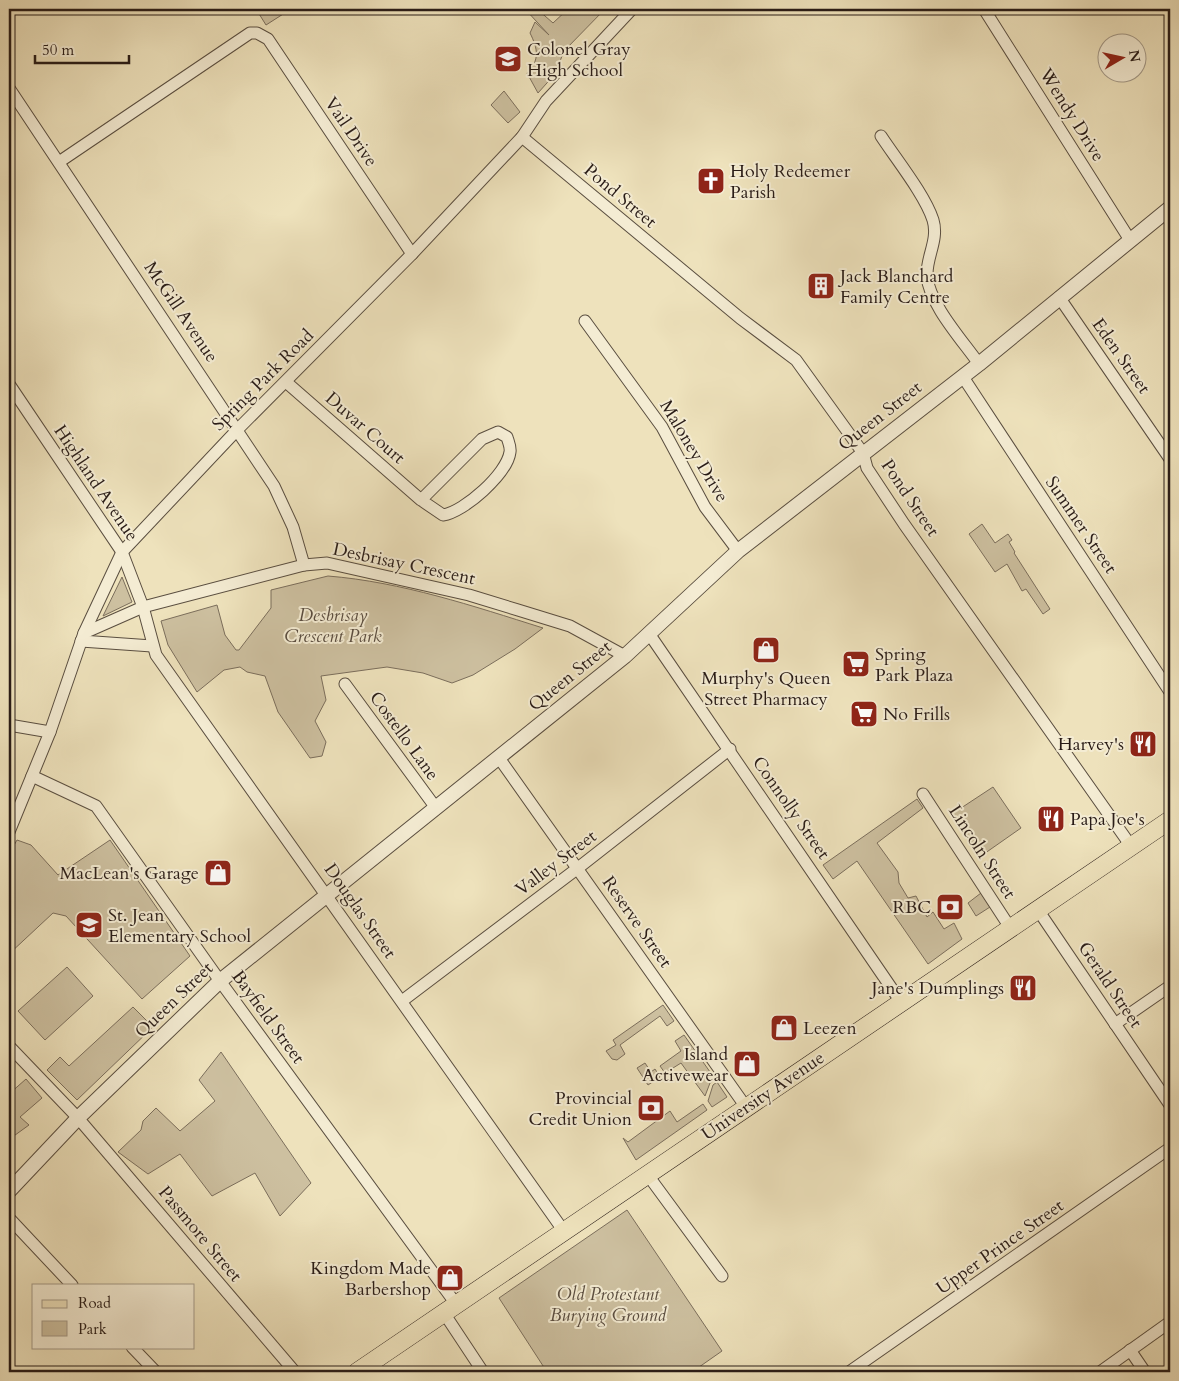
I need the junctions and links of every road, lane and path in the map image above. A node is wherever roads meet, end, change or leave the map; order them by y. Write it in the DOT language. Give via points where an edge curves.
graph roads {
  1 [pos="632,9"];
  2 [pos="984,9"];
  3 [pos="9,88"];
  4 [pos="13,103"];
  5 [pos="881,136"];
  6 [pos="522,137"];
  7 [pos="59,162"];
  8 [pos="1170,208"];
  9 [pos="1130,240"];
  10 [pos="412,254"];
  11 [pos="1059,298"];
  12 [pos="585,321"];
  13 [pos="978,364"];
  14 [pos="963,376"];
  15 [pos="286,382"];
  16 [pos="9,384"];
  17 [pos="238,429"];
  18 [pos="863,453"];
  19 [pos="1169,453"];
  20 [pos="421,500"];
  21 [pos="738,551"];
  22 [pos="122,552"];
  23 [pos="304,565"];
  24 [pos="143,607"];
  25 [pos="650,635"];
  26 [pos="82,637"];
  27 [pos="152,646"];
  28 [pos="625,656"];
  29 [pos="345,684"];
  30 [pos="1170,692"];
  31 [pos="9,725"];
  32 [pos="50,732"];
  33 [pos="730,749"];
  34 [pos="498,758"];
  35 [pos="32,776"];
  36 [pos="923,794"];
  37 [pos="436,808"];
  38 [pos="1170,820"];
  39 [pos="9,832"];
  40 [pos="1131,846"];
  41 [pos="578,868"];
  42 [pos="326,894"];
  43 [pos="1038,910"];
  44 [pos="1012,929"];
  45 [pos="220,981"];
  46 [pos="1170,986"];
  47 [pos="402,1001"];
  48 [pos="901,1002"];
  49 [pos="1116,1024"];
  50 [pos="9,1046"];
  51 [pos="1170,1105"];
  52 [pos="746,1107"];
  53 [pos="78,1118"];
  54 [pos="1170,1148"];
  55 [pos="647,1174"];
  56 [pos="9,1191"];
  57 [pos="9,1218"];
  58 [pos="563,1230"];
  59 [pos="722,1276"];
  60 [pos="71,1284"];
  61 [pos="450,1308"];
  62 [pos="1170,1322"];
  63 [pos="133,1348"];
  64 [pos="1130,1350"];
  65 [pos="364,1371"];
  66 [pos="156,1372"];
  67 [pos="295,1372"];
  68 [pos="483,1372"];
  69 [pos="849,1372"];
  70 [pos="1100,1372"];
  71 [pos="1145,1372"];
  1 -- 6 [label="street, Spring Park Road" via="546,101"];
  2 -- 9 [label="street, Wendy Drive"];
  3 -- 4 [label="street, McGill Avenue"];
  4 -- 7 [label="street, McGill Avenue"];
  5 -- 13 [label="street" via="932,219 935,236 927,266 929,288"];
  6 -- 10 [label="street, Spring Park Road"];
  6 -- 18 [label="street, Pond Street" via="740,318 796,360"];
  7 -- 10 [label="street, Vail Drive" via="250,33 257,33 268,39"];
  7 -- 17 [label="street, McGill Avenue"];
  8 -- 9 [label="street, Queen Street"];
  9 -- 11 [label="street, Queen Street"];
  10 -- 15 [label="street, Spring Park Road"];
  11 -- 13 [label="street, Queen Street"];
  11 -- 19 [label="street, Eden Street"];
  12 -- 21 [label="street, Maloney Drive" via="662,427 705,507"];
  13 -- 14 [label="street, Queen Street"];
  14 -- 18 [label="street, Queen Street"];
  14 -- 30 [label="street, Summer Street"];
  15 -- 17 [label="street, Spring Park Road"];
  15 -- 20 [label="street, Duvar Court"];
  16 -- 22 [label="street, Highland Avenue"];
  17 -- 22 [label="street, Spring Park Road"];
  17 -- 23 [label="street, McGill Avenue" via="282,501"];
  18 -- 21 [label="street, Queen Street"];
  18 -- 40 [label="street, Pond Street" via="867,468 904,524"];
  20 -- 20 [label="street, Duvar Court" via="443,515 452,514 475,498 508,460 511,450 507,437 498,432 482,439"];
  21 -- 25 [label="street, Queen Street"];
  22 -- 24 [label="street, Highland Avenue"];
  22 -- 26 [label="street, Spring Park Road"];
  23 -- 24 [label="street, Desbrisay Crescent"];
  23 -- 28 [label="street, Desbrisay Crescent" via="327,563 468,595 570,626"];
  24 -- 26 [label="street, Desbrisay Crescent"];
  24 -- 27 [label="street, Douglas Street"];
  25 -- 28 [label="street, Queen Street"];
  25 -- 33 [label="street, Connolly Street"];
  26 -- 27 [label="street"];
  26 -- 32 [label="street, Spring Park Road"];
  27 -- 42 [label="street, Douglas Street"];
  28 -- 34 [label="street, Queen Street"];
  29 -- 37 [label="street, Costello Lane"];
  31 -- 32 [label="street"];
  32 -- 35 [label="street, Spring Park Road"];
  33 -- 41 [label="street, Valley Street"];
  33 -- 48 [label="street, Connolly Street"];
  34 -- 37 [label="street, Queen Street"];
  34 -- 41 [label="street, Reserve Street"];
  35 -- 39 [label="street, Spring Park Road"];
  35 -- 45 [label="street, Bayfield Street" via="96,806"];
  36 -- 44 [label="street, Lincoln Street"];
  37 -- 42 [label="street, Queen Street"];
  38 -- 40 [label="main road, University Avenue"];
  40 -- 43 [label="main road, University Avenue"];
  41 -- 47 [label="street, Valley Street"];
  41 -- 52 [label="street, Reserve Street"];
  42 -- 45 [label="street, Queen Street"];
  42 -- 47 [label="street, Douglas Street"];
  43 -- 44 [label="main road, University Avenue"];
  43 -- 49 [label="street, Gerald Street"];
  44 -- 48 [label="main road, University Avenue"];
  45 -- 53 [label="street, Queen Street"];
  45 -- 61 [label="street, Bayfield Street"];
  46 -- 49 [label="street"];
  47 -- 58 [label="street, Douglas Street"];
  48 -- 52 [label="main road, University Avenue"];
  49 -- 51 [label="street, Gerald Street"];
  50 -- 53 [label="street, Passmore Street"];
  52 -- 55 [label="main road, University Avenue"];
  53 -- 56 [label="street, Queen Street"];
  53 -- 67 [label="street, Passmore Street"];
  54 -- 69 [label="street, Upper Prince Street"];
  55 -- 58 [label="main road, University Avenue"];
  55 -- 59 [label="street"];
  57 -- 60 [label="street"];
  58 -- 61 [label="main road, University Avenue"];
  61 -- 65 [label="main road, University Avenue"];
  61 -- 68 [label="street, Bayfield Street"];
  62 -- 64 [label="street"];
  63 -- 66 [label="street"];
  64 -- 70 [label="street"];
  64 -- 71 [label="street"];
}
